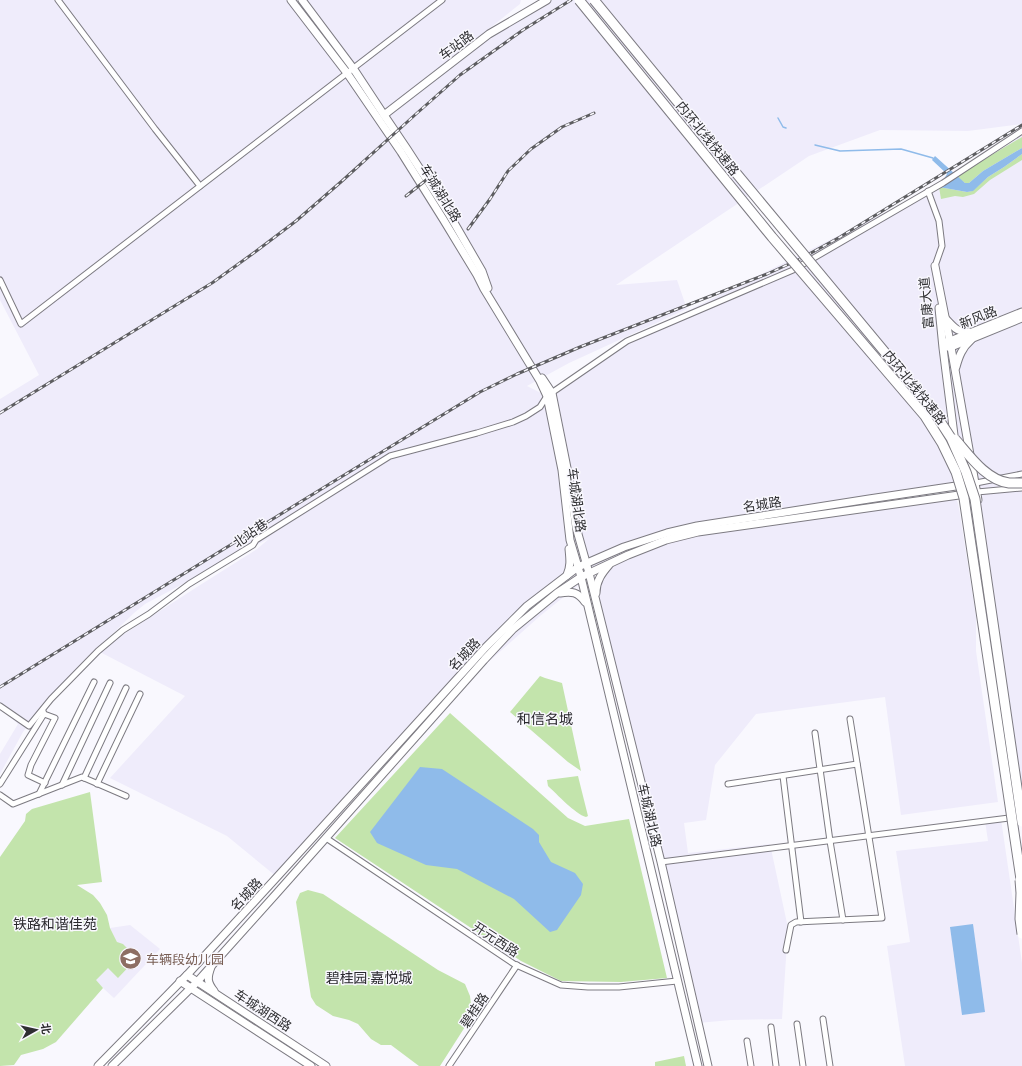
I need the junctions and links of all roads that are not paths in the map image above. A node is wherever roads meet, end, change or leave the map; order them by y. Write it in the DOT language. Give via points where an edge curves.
graph roads {
  1 [pos="58,0"];
  2 [pos="291,0"];
  3 [pos="302,0"];
  4 [pos="442,0"];
  5 [pos="547,0"];
  6 [pos="579,0"];
  7 [pos="594,0"];
  8 [pos="350,70"];
  9 [pos="384,115"];
  10 [pos="1022,131"];
  11 [pos="200,186"];
  12 [pos="928,191"];
  13 [pos="935,266"];
  14 [pos="0,280"];
  15 [pos="1022,312"];
  16 [pos="945,317"];
  17 [pos="1022,318"];
  18 [pos="974,334"];
  19 [pos="946,344"];
  20 [pos="955,371"];
  21 [pos="550,394"];
  22 [pos="941,423"];
  23 [pos="562,470"];
  24 [pos="1022,474"];
  25 [pos="976,483"];
  26 [pos="1022,483"];
  27 [pos="960,485"];
  28 [pos="1022,488"];
  29 [pos="977,492"];
  30 [pos="961,494"];
  31 [pos="983,534"];
  32 [pos="967,536"];
  33 [pos="582,547"];
  34 [pos="605,555"];
  35 [pos="586,562"];
  36 [pos="612,562"];
  37 [pos="578,567"];
  38 [pos="589,573"];
  39 [pos="566,576"];
  40 [pos="581,577"];
  41 [pos="557,593"];
  42 [pos="596,601"];
  43 [pos="587,604"];
  44 [pos="94,682"];
  45 [pos="110,683"];
  46 [pos="126,688"];
  47 [pos="140,694"];
  48 [pos="0,706"];
  49 [pos="43,712"];
  50 [pos="850,719"];
  51 [pos="815,733"];
  52 [pos="857,764"];
  53 [pos="821,770"];
  54 [pos="783,776"];
  55 [pos="84,778"];
  56 [pos="45,783"];
  57 [pos="0,784"];
  58 [pos="97,784"];
  59 [pos="728,784"];
  60 [pos="62,785"];
  61 [pos="39,794"];
  62 [pos="0,796"];
  63 [pos="126,796"];
  64 [pos="1009,818"];
  65 [pos="1022,822"];
  66 [pos="868,836"];
  67 [pos="326,838"];
  68 [pos="830,841"];
  69 [pos="1016,845"];
  70 [pos="791,846"];
  71 [pos="661,862"];
  72 [pos="1022,886"];
  73 [pos="842,920"];
  74 [pos="801,922"];
  75 [pos="1022,934"];
  76 [pos="786,950"];
  77 [pos="212,965"];
  78 [pos="517,965"];
  79 [pos="187,975"];
  80 [pos="678,981"];
  81 [pos="180,982"];
  82 [pos="196,982"];
  83 [pos="190,988"];
  84 [pos="216,994"];
  85 [pos="203,996"];
  86 [pos="177,1001"];
  87 [pos="823,1019"];
  88 [pos="797,1024"];
  89 [pos="771,1027"];
  90 [pos="747,1041"];
  91 [pos="98,1066"];
  92 [pos="112,1066"];
  93 [pos="311,1066"];
  94 [pos="326,1066"];
  95 [pos="449,1066"];
  96 [pos="698,1066"];
  97 [pos="708,1066"];
  98 [pos="751,1066"];
  99 [pos="776,1066"];
  100 [pos="803,1066"];
  101 [pos="830,1066"];
  1 -- 11 [label="street"];
  2 -- 8 [label="main road, 车城湖北路"];
  3 -- 8 [label="main road, 车城湖北路"];
  4 -- 8 [label="street"];
  5 -- 9 [label="main road, 车站路" via="489,34"];
  6 -- 69 [label="highway, 内环北线快速路, bridge" via="772,237 925,416 942,443 956,472 964,498"];
  7 -- 22 [label="highway, 内环北线快速路, bridge"];
  8 -- 9 [label="main road, 车城湖北路"];
  8 -- 11 [label="street"];
  8 -- 21 [label="main road, 车城湖北路"];
  9 -- 21 [label="main road, 车城湖北路" via="449,214 482,271 487,287"];
  10 -- 12 [label="street, 北站巷"];
  11 -- 14 [label="street" via="21,324"];
  12 -- 13 [label="street" via="939,221 942,246"];
  12 -- 21 [label="street, 北站巷" via="793,270 627,341"];
  13 -- 16 [label="main road, 富康大道"];
  13 -- 19 [label="main road, 富康大道"];
  15 -- 18 [label="main road, 新风路"];
  16 -- 18 [label="main road" via="957,330"];
  16 -- 19 [label="main road, 富康大道"];
  17 -- 18 [label="main road, 新风路"];
  18 -- 19 [label="main road, 新风路"];
  18 -- 20 [label="main road" via="964,346"];
  19 -- 20 [label="main road, 富康大道"];
  19 -- 27 [label="main road, 富康大道"];
  20 -- 25 [label="main road, 富康大道"];
  21 -- 23 [label="main road, 车城湖北路"];
  21 -- 33 [label="main road, 车城湖北路" via="568,468 576,527"];
  21 -- 49 [label="street, 北站巷" via="540,407 513,422 390,456 256,540 253,545 189,584 98,650 51,699"];
  22 -- 26 [label="highway, bridge" via="985,472 1009,483"];
  22 -- 65 [label="highway, 内环北线快速路, bridge" via="951,438 975,499"];
  23 -- 37 [label="main road, 车城湖北路" via="570,540"];
  23 -- 39 [label="main road" via="559,475 570,559 570,568"];
  24 -- 25 [label="street"];
  25 -- 27 [label="main road, 名城路"];
  25 -- 29 [label="main road, 富康大道"];
  27 -- 30 [label="main road, 富康大道"];
  27 -- 34 [label="main road, 名城路" via="697,526 630,545"];
  28 -- 29 [label="street"];
  29 -- 30 [label="main road, 名城路"];
  29 -- 31 [label="main road, 富康大道"];
  30 -- 32 [label="main road, 富康大道"];
  30 -- 36 [label="main road, 名城路" via="698,532 666,540"];
  33 -- 34 [label="main road" via="596,556"];
  33 -- 35 [label="main road, 车城湖北路"];
  34 -- 35 [label="main road, 名城路"];
  35 -- 37 [label="main road, 名城路"];
  35 -- 38 [label="main road, 车城湖北路"];
  36 -- 38 [label="main road, 名城路"];
  36 -- 42 [label="main road" via="601,575 596,588"];
  37 -- 39 [label="main road, 名城路"];
  37 -- 40 [label="main road, 车城湖北路"];
  38 -- 40 [label="main road, 名城路"];
  38 -- 42 [label="main road, 车城湖北路"];
  39 -- 79 [label="main road, 名城路" via="527,606 486,648"];
  40 -- 41 [label="main road, 名城路"];
  40 -- 43 [label="main road, 车城湖北路"];
  41 -- 43 [label="main road" via="579,594"];
  41 -- 67 [label="main road, 名城路" via="513,629"];
  42 -- 71 [label="main road, 车城湖北路"];
  43 -- 80 [label="main road, 车城湖北路"];
  44 -- 56 [label="street"];
  45 -- 60 [label="street"];
  46 -- 55 [label="street"];
  47 -- 58 [label="street"];
  48 -- 49 [label="street, 北站巷" via="29,726"];
  49 -- 56 [label="street" via="55,718 28,775"];
  49 -- 57 [label="street"];
  50 -- 52 [label="street"];
  51 -- 53 [label="street"];
  52 -- 53 [label="street"];
  52 -- 66 [label="street"];
  53 -- 54 [label="street"];
  53 -- 68 [label="street"];
  54 -- 59 [label="street"];
  54 -- 70 [label="street"];
  55 -- 58 [label="street"];
  55 -- 60 [label="street"];
  56 -- 61 [label="street"];
  58 -- 63 [label="street"];
  60 -- 61 [label="street"];
  61 -- 62 [label="street" via="13,804"];
  64 -- 66 [label="street"];
  66 -- 68 [label="street"];
  66 -- 73 [label="street" via="882,918"];
  67 -- 77 [label="main road, 名城路"];
  67 -- 78 [label="street, 开元西路"];
  68 -- 70 [label="street"];
  68 -- 73 [label="street"];
  69 -- 72 [label="highway, 内环北线快速路, bridge"];
  69 -- 75 [label="highway, bridge"];
  70 -- 71 [label="street"];
  70 -- 74 [label="street"];
  71 -- 97 [label="main road, 车城湖北路"];
  73 -- 74 [label="street"];
  74 -- 76 [label="street" via="791,925"];
  77 -- 82 [label="main road, 名城路"];
  77 -- 84 [label="main road" via="208,976 209,984"];
  78 -- 80 [label="street, 开元西路" via="561,985 619,987"];
  78 -- 95 [label="street, 碧桂路"];
  79 -- 81 [label="main road, 名城路"];
  79 -- 82 [label="main road, 车城湖西路"];
  80 -- 96 [label="main road, 车城湖北路"];
  81 -- 83 [label="main road, 车城湖西路"];
  81 -- 91 [label="main road, 名城路"];
  82 -- 83 [label="main road, 名城路"];
  82 -- 84 [label="main road, 车城湖西路"];
  83 -- 85 [label="main road, 车城湖西路"];
  83 -- 86 [label="main road, 名城路"];
  84 -- 94 [label="main road, 车城湖西路"];
  85 -- 86 [label="main road" via="188,996"];
  85 -- 93 [label="main road, 车城湖西路"];
  86 -- 92 [label="main road, 名城路"];
  87 -- 101 [label="street"];
  88 -- 100 [label="street"];
  89 -- 99 [label="street"];
  90 -- 98 [label="street"];
}
